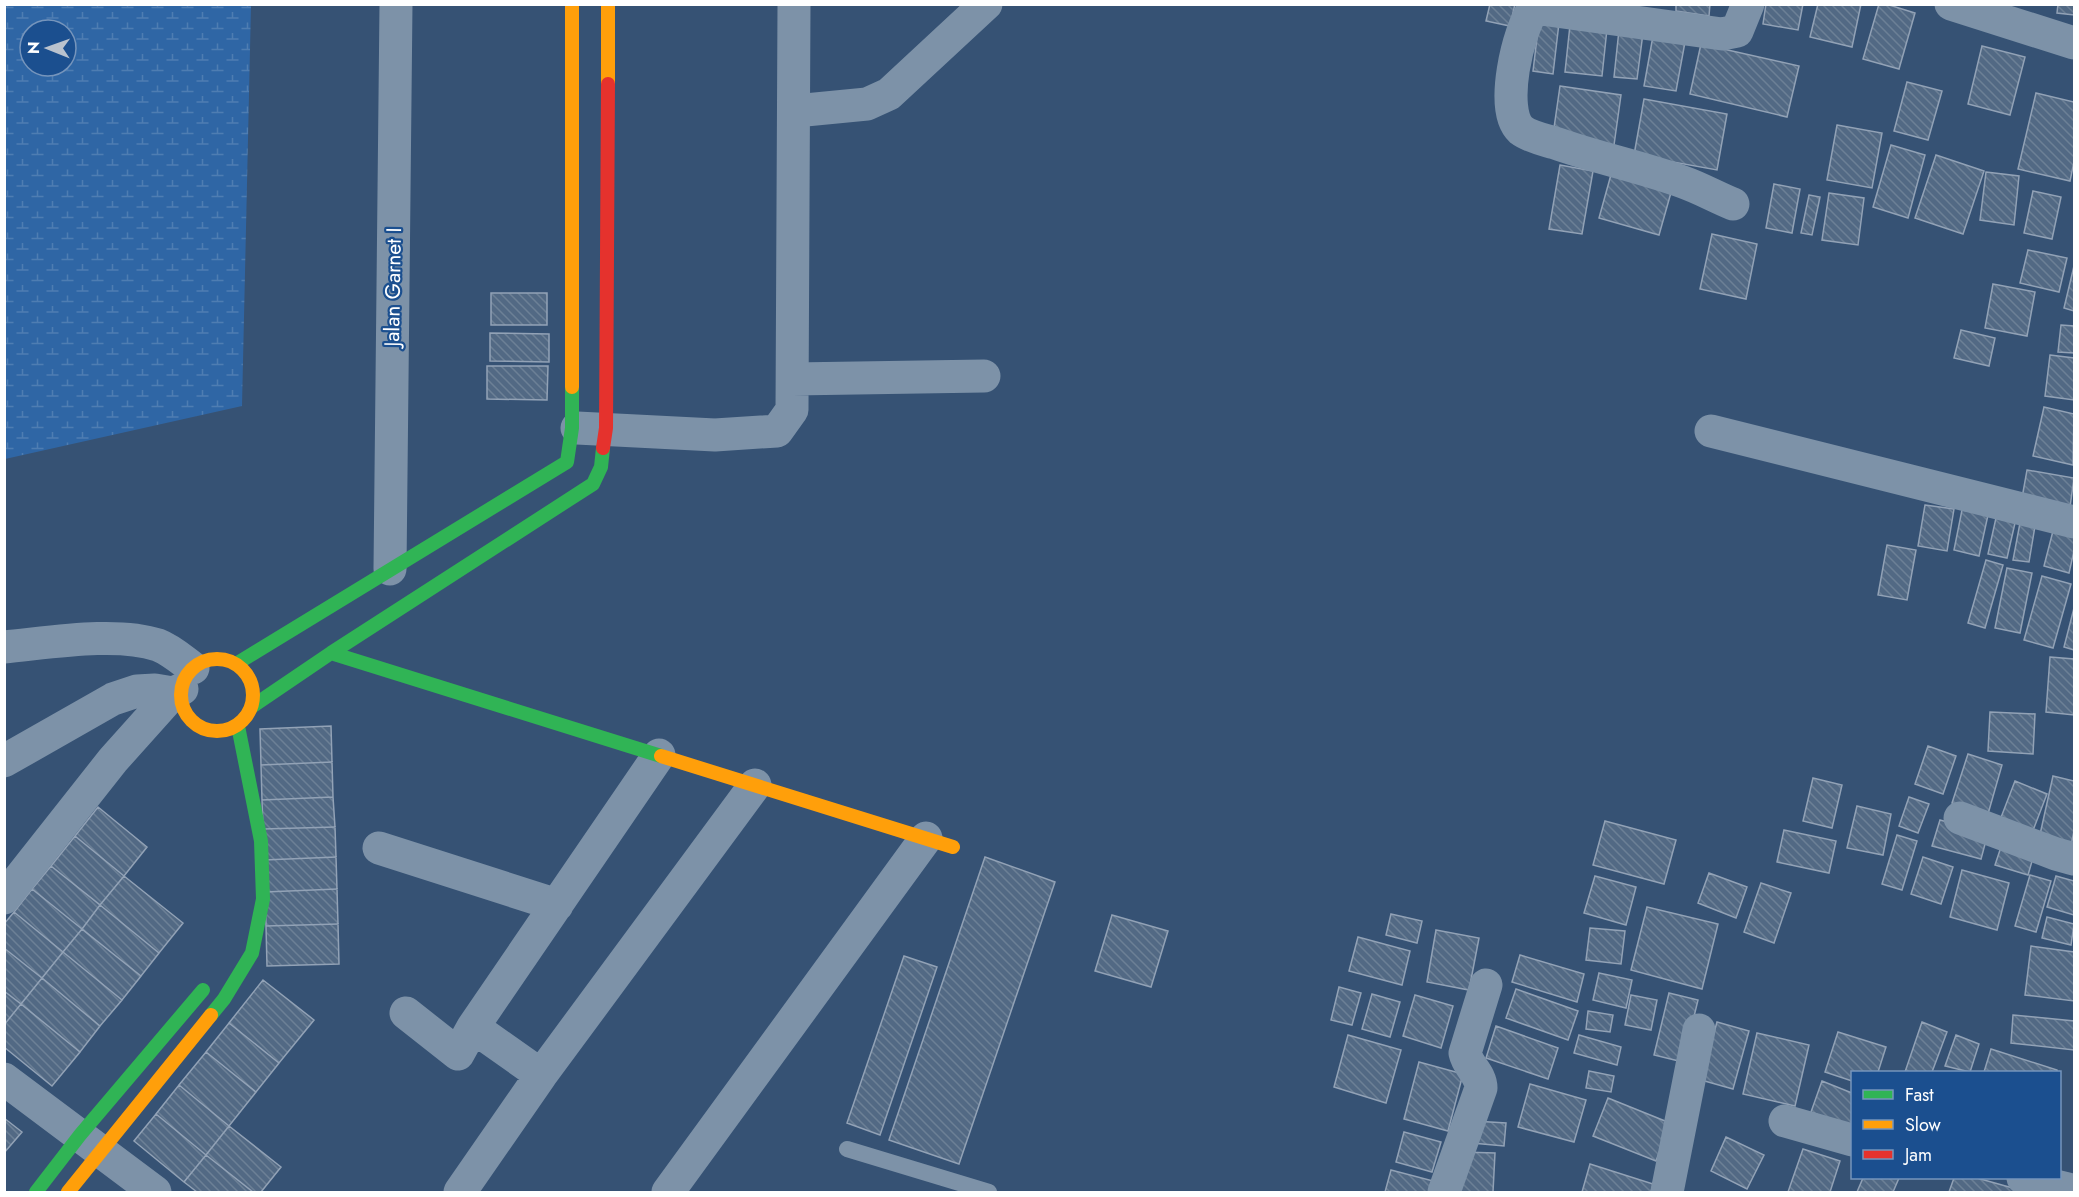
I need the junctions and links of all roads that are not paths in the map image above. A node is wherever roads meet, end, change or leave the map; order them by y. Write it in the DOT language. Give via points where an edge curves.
graph roads {
  1 [pos="396,4"];
  2 [pos="572,4"];
  3 [pos="608,4"];
  4 [pos="794,4"];
  5 [pos="986,4"];
  6 [pos="1748,4"];
  7 [pos="1951,4"];
  8 [pos="1534,6"];
  9 [pos="2074,43"];
  10 [pos="572,106"];
  11 [pos="608,106"];
  12 [pos="795,111"];
  13 [pos="1733,204"];
  14 [pos="984,376"];
  15 [pos="793,379"];
  16 [pos="572,428"];
  17 [pos="606,428"];
  18 [pos="1710,430"];
  19 [pos="2074,522"];
  20 [pos="390,569"];
  21 [pos="4,647"];
  22 [pos="331,653"];
  23 [pos="236,664"];
  24 [pos="182,683"];
  25 [pos="253,706"];
  26 [pos="238,726"];
  27 [pos="659,755"];
  28 [pos="4,761"];
  29 [pos="755,785"];
  30 [pos="1960,818"];
  31 [pos="940,842"];
  32 [pos="379,848"];
  33 [pos="2074,859"];
  34 [pos="4,898"];
  35 [pos="557,905"];
  36 [pos="208,983"];
  37 [pos="1486,985"];
  38 [pos="406,1013"];
  39 [pos="473,1028"];
  40 [pos="1700,1030"];
  41 [pos="541,1075"];
  42 [pos="4,1079"];
  43 [pos="1785,1121"];
  44 [pos="1851,1140"];
  45 [pos="90,1143"];
  46 [pos="847,1149"];
  47 [pos="2031,1179"];
  48 [pos="2070,1184"];
  49 [pos="36,1192"];
  50 [pos="69,1192"];
  51 [pos="155,1192"];
  52 [pos="460,1192"];
  53 [pos="668,1192"];
  54 [pos="989,1192"];
  55 [pos="1444,1192"];
  56 [pos="1667,1192"];
  1 -- 20 [label="street, Jalan Garnet I"];
  2 -- 10 [label="street"];
  3 -- 11 [label="street"];
  4 -- 12 [label="street"];
  5 -- 12 [label="street" via="890,94 867,104"];
  6 -- 8 [label="street" via="1737,31 1722,34"];
  7 -- 9 [label="street"];
  8 -- 13 [label="street" via="1527,18 1515,68 1512,113 1520,129 1591,156 1683,182"];
  10 -- 11 [label="street"];
  10 -- 16 [label="street"];
  11 -- 17 [label="street"];
  12 -- 15 [label="street"];
  14 -- 15 [label="street"];
  15 -- 17 [label="street" via="792,410 777,430 715,435"];
  16 -- 17 [label="street"];
  16 -- 20 [label="street" via="567,462"];
  17 -- 22 [label="street" via="602,467 593,484"];
  18 -- 19 [label="street"];
  20 -- 23 [label="street"];
  21 -- 24 [label="street" via="106,639 158,645 176,655"];
  22 -- 25 [label="street"];
  22 -- 27 [label="street"];
  23 -- 24 [label="street" via="214,658 202,662"];
  23 -- 25 [label="street" via="252,682"];
  24 -- 26 [label="street" via="181,702 195,725 220,738"];
  24 -- 28 [label="street" via="113,699"];
  24 -- 34 [label="street" via="113,760"];
  25 -- 26 [label="street"];
  26 -- 45 [label="street" via="261,841 263,899 252,953 224,999"];
  27 -- 29 [label="street"];
  27 -- 35 [label="street"];
  29 -- 31 [label="street"];
  29 -- 41 [label="street"];
  30 -- 33 [label="street"];
  31 -- 53 [label="street"];
  32 -- 35 [label="street"];
  35 -- 39 [label="street"];
  36 -- 45 [label="street"];
  37 -- 55 [label="street" via="1466,1053 1481,1079 1481,1088"];
  38 -- 39 [label="street" via="458,1054"];
  39 -- 41 [label="street"];
  40 -- 56 [label="street"];
  41 -- 52 [label="street"];
  42 -- 45 [label="street"];
  43 -- 44 [label="street"];
  45 -- 49 [label="street"];
  45 -- 50 [label="street"];
  45 -- 51 [label="street"];
  46 -- 54 [label="lane"];
  47 -- 48 [label="street"];
}
